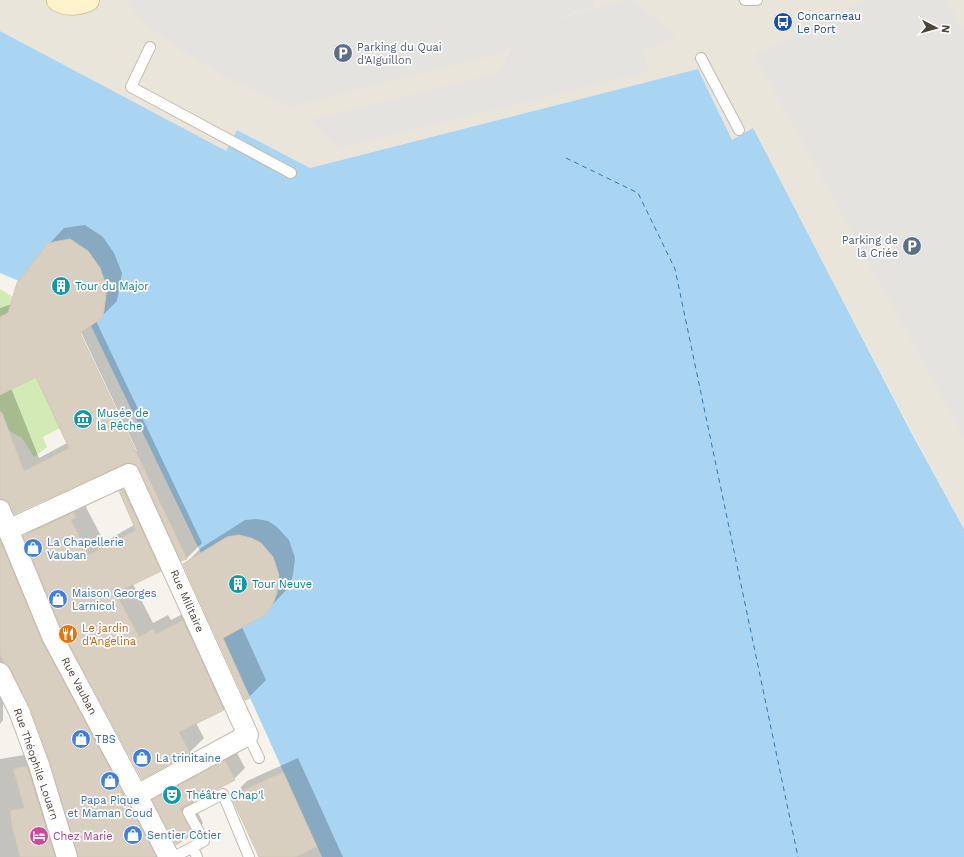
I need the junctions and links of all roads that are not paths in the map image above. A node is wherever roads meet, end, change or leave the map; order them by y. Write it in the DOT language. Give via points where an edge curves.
graph roads {
  1 [pos="58,0"];
  2 [pos="88,0"];
  3 [pos="744,0"];
  4 [pos="758,0"];
  5 [pos="150,47"];
  6 [pos="701,58"];
  7 [pos="739,130"];
  8 [pos="291,173"];
  9 [pos="0,510"];
  10 [pos="8,530"];
  11 [pos="0,672"];
  12 [pos="248,735"];
  13 [pos="259,758"];
  14 [pos="137,795"];
  15 [pos="195,852"];
  16 [pos="67,857"];
  17 [pos="169,857"];
  18 [pos="174,857"];
  19 [pos="249,857"];
  1 -- 2 [label="main road" via="76,5"];
  3 -- 4 [label="lane"];
  5 -- 8 [label="lane" via="131,87"];
  6 -- 7 [label="lane"];
  9 -- 10 [label="street, Rue Vauban"];
  10 -- 12 [label="street, Rue Militaire" via="129,474"];
  10 -- 14 [label="street, Rue Vauban" via="52,636"];
  11 -- 16 [label="street, Rue Théophile Louarn" via="19,711 39,765"];
  12 -- 13 [label="lane"];
  12 -- 14 [label="street"];
  14 -- 17 [label="street, Rue Vauban"];
  15 -- 18 [label="lane"];
  15 -- 19 [label="lane" via="204,841 188,812 223,794"];
}
